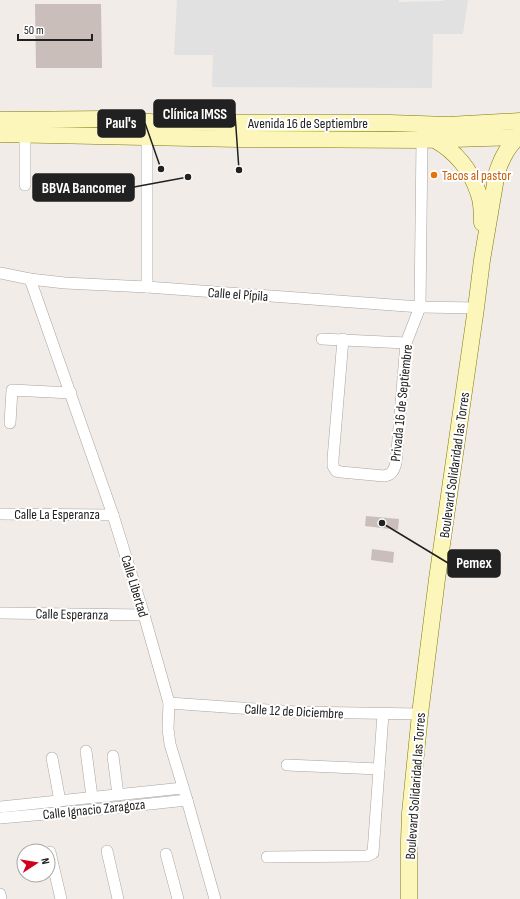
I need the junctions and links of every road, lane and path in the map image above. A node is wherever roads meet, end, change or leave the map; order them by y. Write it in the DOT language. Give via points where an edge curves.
graph roads {
  1 [pos="0,120"];
  2 [pos="520,121"];
  3 [pos="0,134"];
  4 [pos="26,134"];
  5 [pos="519,136"];
  6 [pos="146,138"];
  7 [pos="428,140"];
  8 [pos="26,185"];
  9 [pos="482,260"];
  10 [pos="0,273"];
  11 [pos="30,279"];
  12 [pos="147,287"];
  13 [pos="420,307"];
  14 [pos="476,308"];
  15 [pos="322,339"];
  16 [pos="343,340"];
  17 [pos="406,343"];
  18 [pos="71,393"];
  19 [pos="10,424"];
  20 [pos="0,514"];
  21 [pos="113,515"];
  22 [pos="0,613"];
  23 [pos="144,615"];
  24 [pos="169,703"];
  25 [pos="383,714"];
  26 [pos="420,714"];
  27 [pos="86,751"];
  28 [pos="113,756"];
  29 [pos="52,758"];
  30 [pos="287,765"];
  31 [pos="379,769"];
  32 [pos="183,788"];
  33 [pos="152,790"];
  34 [pos="118,795"];
  35 [pos="92,797"];
  36 [pos="187,800"];
  37 [pos="60,801"];
  38 [pos="154,803"];
  39 [pos="1,810"];
  40 [pos="107,851"];
  41 [pos="166,854"];
  42 [pos="267,857"];
  43 [pos="56,878"];
  44 [pos="0,894"];
  45 [pos="1,899"];
  46 [pos="61,899"];
  47 [pos="118,899"];
  48 [pos="178,899"];
  49 [pos="215,899"];
  50 [pos="409,899"];
  1 -- 2 [label="main road, Avenida 16 de Septiembre" via="106,119 151,122 448,125"];
  3 -- 4 [label="main road, Avenida 16 de Septiembre"];
  4 -- 6 [label="main road, Avenida 16 de Septiembre"];
  4 -- 8 [label="street"];
  5 -- 7 [label="main road, Avenida 16 de Septiembre"];
  5 -- 9 [label="main road, Boulevard Solidaridad las Torres" via="510,144 497,172"];
  6 -- 7 [label="main road, Avenida 16 de Septiembre"];
  6 -- 12 [label="street"];
  7 -- 9 [label="main road" via="442,143 459,158 479,192"];
  7 -- 13 [label="street"];
  9 -- 14 [label="main road, Boulevard Solidaridad las Torres"];
  10 -- 11 [label="street, Calle el Pípila"];
  11 -- 12 [label="street, Calle el Pípila"];
  11 -- 18 [label="street, Calle Libertad"];
  12 -- 13 [label="street, Calle el Pípila"];
  13 -- 14 [label="street, Calle el Pípila"];
  13 -- 17 [label="street, Privada 16 de Septiembre"];
  14 -- 26 [label="main road, Boulevard Solidaridad las Torres"];
  15 -- 16 [label="street"];
  16 -- 17 [label="street"];
  16 -- 17 [label="street, Privada 16 de Septiembre" via="334,466 336,471 341,472 388,476 396,463"];
  18 -- 19 [label="street" via="12,390"];
  18 -- 21 [label="street, Calle Libertad"];
  20 -- 21 [label="street, Calle La Esperanza"];
  21 -- 23 [label="street, Calle Libertad"];
  22 -- 23 [label="street, Calle Esperanza"];
  23 -- 24 [label="street, Calle Libertad"];
  24 -- 25 [label="street, Calle 12 de Diciembre" via="297,712"];
  24 -- 32 [label="street, Calle Libertad" via="170,744"];
  25 -- 26 [label="street, Calle 12 de Diciembre"];
  25 -- 31 [label="street"];
  26 -- 50 [label="main road, Boulevard Solidaridad las Torres" via="410,813"];
  27 -- 35 [label="street"];
  28 -- 34 [label="street"];
  29 -- 37 [label="street"];
  30 -- 31 [label="street"];
  31 -- 42 [label="street" via="373,853 367,856"];
  32 -- 33 [label="street, Calle Ignacio Zaragoza"];
  32 -- 36 [label="street, Calle Libertad"];
  33 -- 34 [label="street, Calle Ignacio Zaragoza"];
  33 -- 38 [label="street"];
  34 -- 35 [label="street, Calle Ignacio Zaragoza"];
  35 -- 37 [label="street, Calle Ignacio Zaragoza"];
  36 -- 38 [label="street, Calle Ignacio Zaragoza"];
  36 -- 49 [label="street, Calle Libertad"];
  37 -- 39 [label="street, Calle Ignacio Zaragoza"];
  38 -- 39 [label="street, Calle Ignacio Zaragoza" via="102,809"];
  40 -- 47 [label="street"];
  41 -- 48 [label="street"];
  43 -- 46 [label="street"];
  44 -- 45 [label="street"];
}
